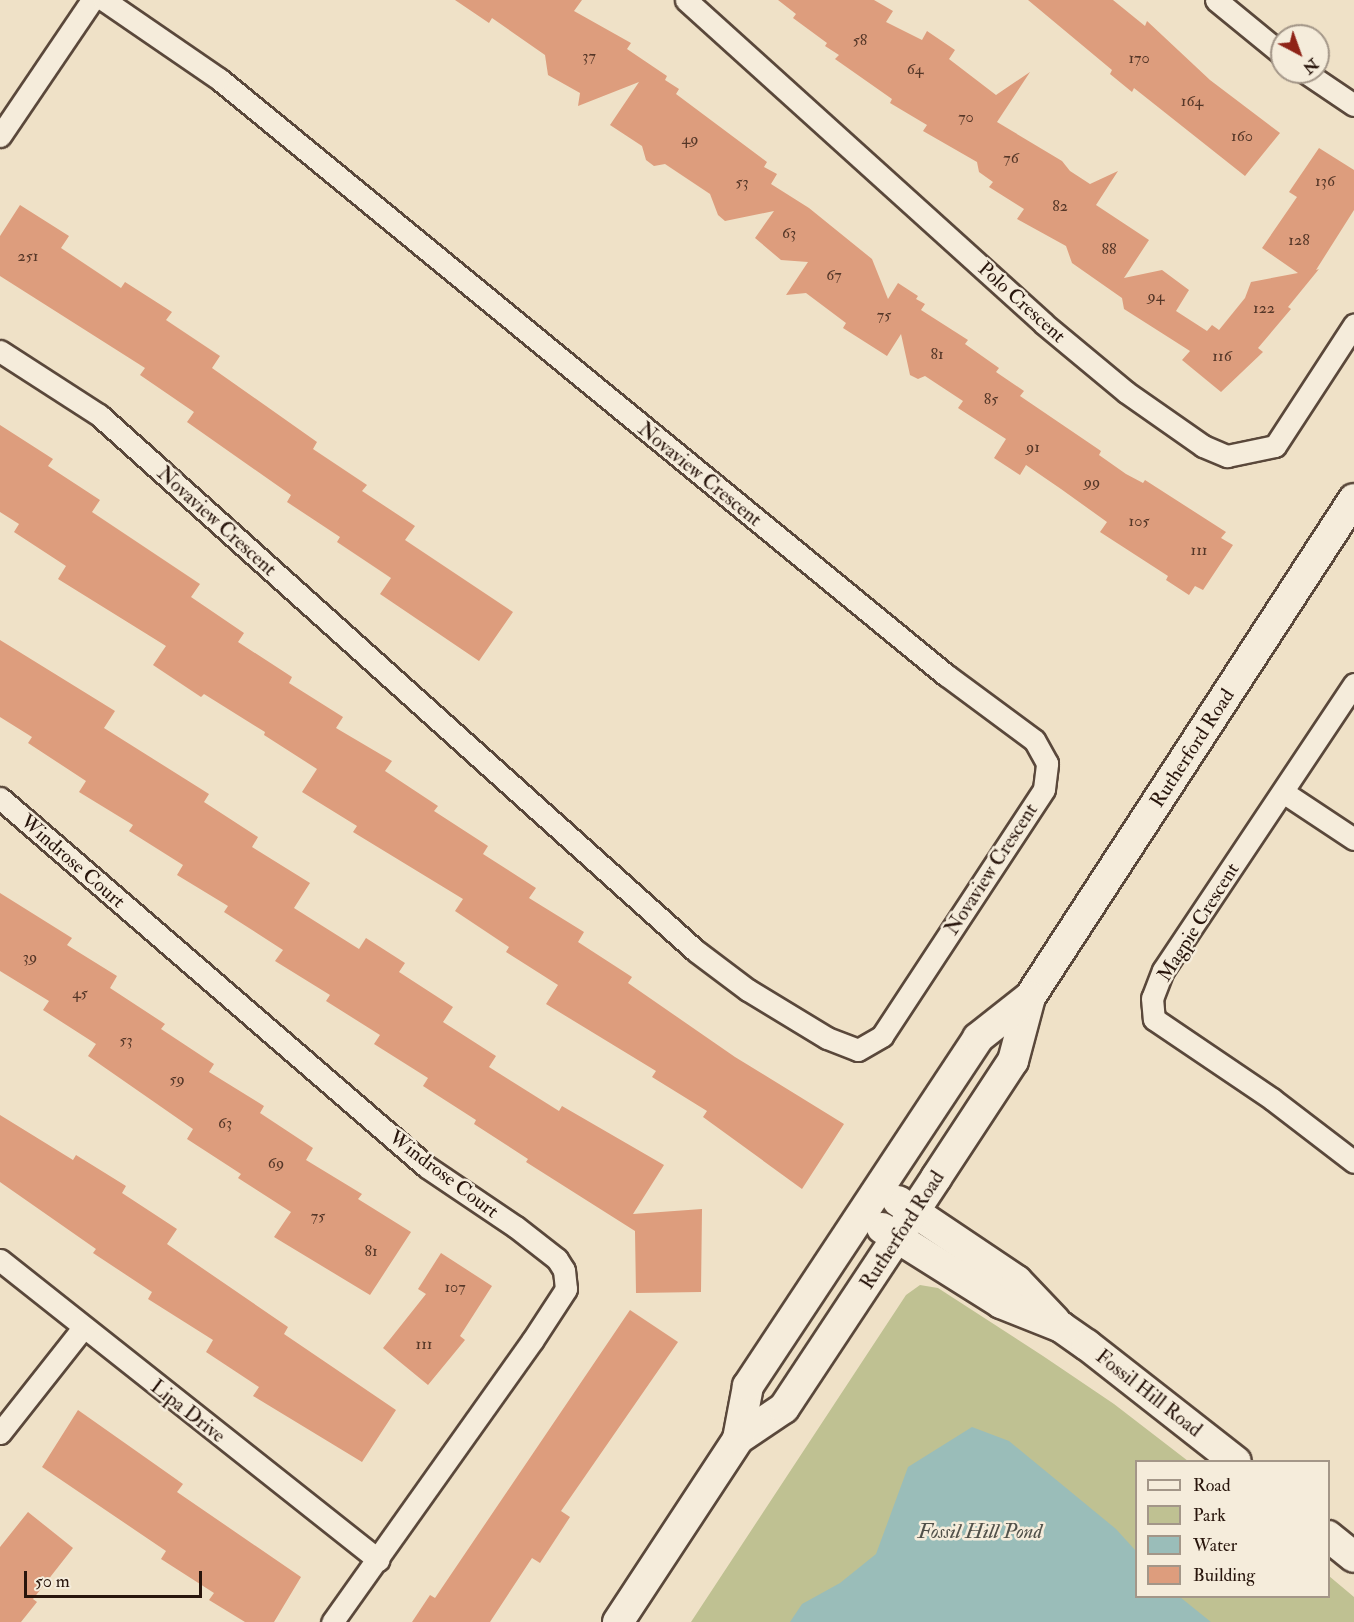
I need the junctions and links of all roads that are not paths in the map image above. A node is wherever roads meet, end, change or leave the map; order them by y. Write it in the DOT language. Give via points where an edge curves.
graph roads {
  1 [pos="92,0"];
  2 [pos="104,0"];
  3 [pos="686,0"];
  4 [pos="1216,0"];
  5 [pos="1270,44"];
  6 [pos="1323,84"];
  7 [pos="1354,105"];
  8 [pos="0,136"];
  9 [pos="1354,325"];
  10 [pos="0,351"];
  11 [pos="1354,499"];
  12 [pos="1354,684"];
  13 [pos="1283,792"];
  14 [pos="0,798"];
  15 [pos="1354,839"];
  16 [pos="1030,998"];
  17 [pos="1354,1162"];
  18 [pos="879,1188"];
  19 [pos="914,1212"];
  20 [pos="861,1215"];
  21 [pos="897,1238"];
  22 [pos="0,1260"];
  23 [pos="1061,1327"];
  24 [pos="83,1328"];
  25 [pos="0,1432"];
  26 [pos="738,1438"];
  27 [pos="1235,1460"];
  28 [pos="1330,1537"];
  29 [pos="1354,1557"];
  30 [pos="378,1560"];
  31 [pos="332,1622"];
  32 [pos="618,1622"];
  1 -- 8 [label="street"];
  2 -- 10 [label="street, Novaview Crescent" via="219,79 893,632 1034,740 1047,763 1044,789 882,1036 858,1050 827,1038 748,990 696,951 99,415"];
  3 -- 9 [label="street, Polo Crescent" via="1043,323 1126,392 1203,446 1227,456 1275,446"];
  4 -- 5 [label="street"];
  6 -- 7 [label="street"];
  11 -- 16 [label="main road, Rutherford Road"];
  12 -- 13 [label="street, Magpie Crescent"];
  13 -- 15 [label="street"];
  13 -- 17 [label="street, Magpie Crescent" via="1164,970 1152,998 1154,1019 1272,1099"];
  14 -- 30 [label="street, Windrose Court" via="427,1167 516,1227 564,1270 566,1289 561,1298"];
  16 -- 18 [label="main road, Rutherford Road" via="978,1038"];
  16 -- 19 [label="main road, Rutherford Road" via="1013,1061"];
  18 -- 19 [label="main road, Fossil Hill Road"];
  18 -- 20 [label="main road, Rutherford Road"];
  19 -- 21 [label="main road, Rutherford Road"];
  19 -- 23 [label="main road, Fossil Hill Road" via="1017,1281"];
  20 -- 21 [label="main road, Fossil Hill Road"];
  20 -- 26 [label="main road, Rutherford Road" via="748,1386"];
  21 -- 23 [label="main road, Fossil Hill Road" via="1000,1303"];
  21 -- 26 [label="main road, Rutherford Road" via="784,1407"];
  22 -- 24 [label="street, Lipa Drive"];
  23 -- 27 [label="main road, Fossil Hill Road" via="1113,1363"];
  24 -- 25 [label="street"];
  24 -- 30 [label="street, Lipa Drive"];
  26 -- 32 [label="main road, Rutherford Road"];
  28 -- 29 [label="main road"];
  30 -- 31 [label="street, Windrose Court"];
}
